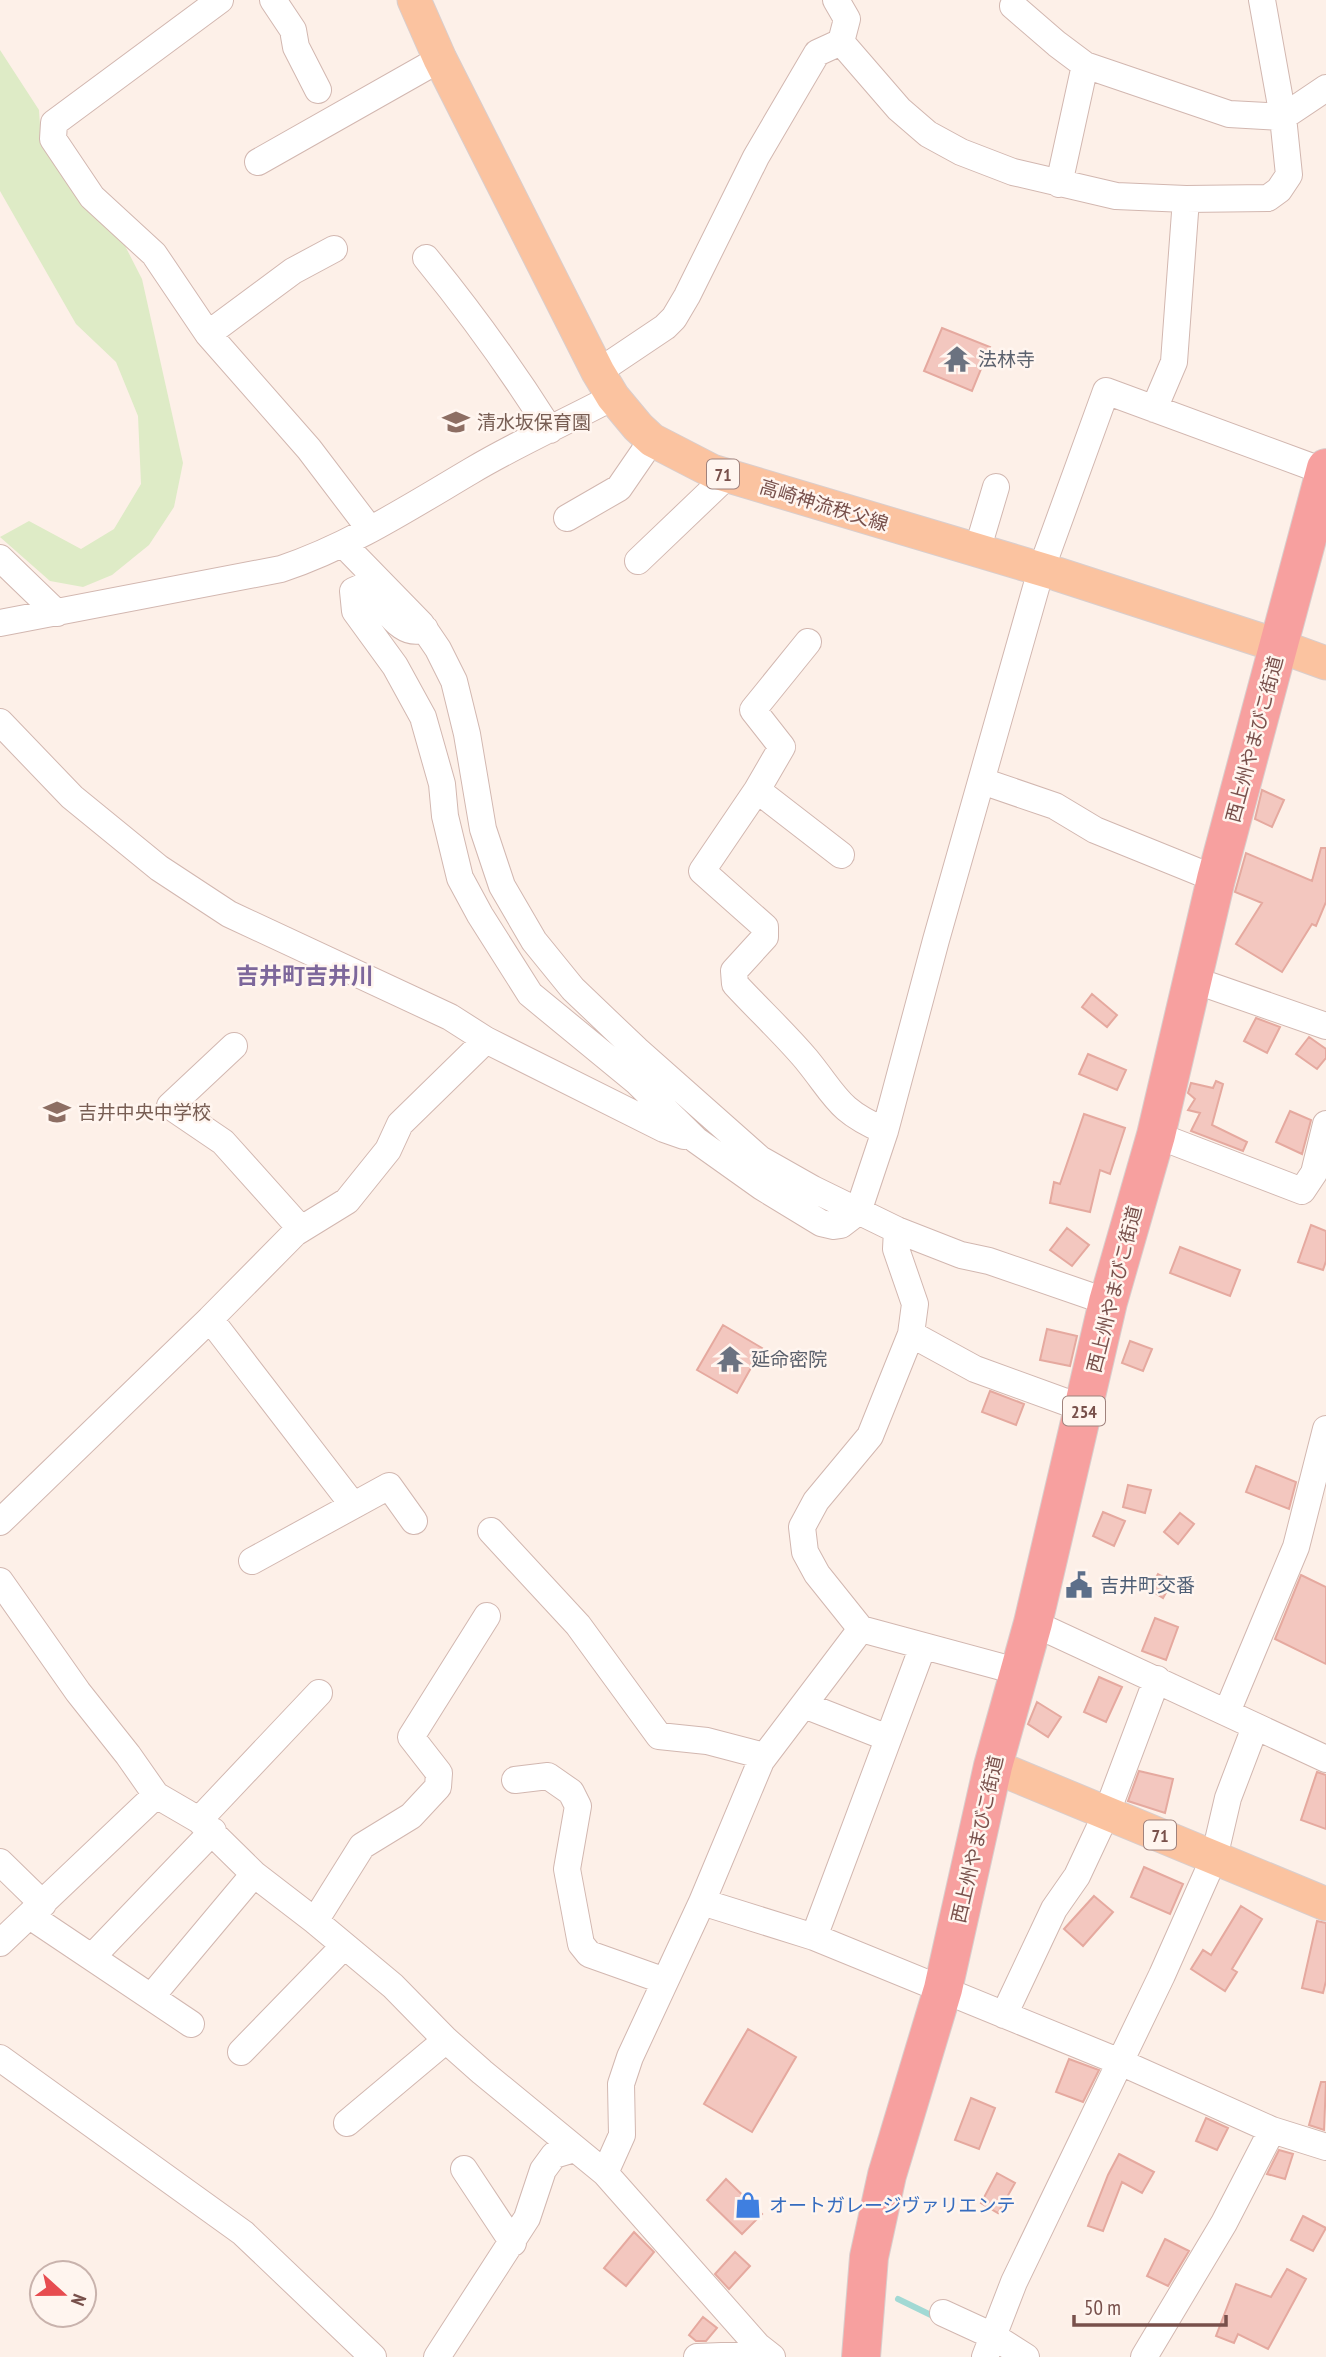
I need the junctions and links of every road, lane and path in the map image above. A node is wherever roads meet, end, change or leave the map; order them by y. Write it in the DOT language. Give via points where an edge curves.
graph roads {
  1 [pos="220,0"];
  2 [pos="273,0"];
  3 [pos="414,0"];
  4 [pos="835,0"];
  5 [pos="1262,0"];
  6 [pos="1013,6"];
  7 [pos="841,43"];
  8 [pos="440,59"];
  9 [pos="1086,65"];
  10 [pos="1326,88"];
  11 [pos="318,89"];
  12 [pos="1283,117"];
  13 [pos="258,162"];
  14 [pos="1059,184"];
  15 [pos="1186,199"];
  16 [pos="334,249"];
  17 [pos="426,258"];
  18 [pos="208,334"];
  19 [pos="605,384"];
  20 [pos="1154,409"];
  21 [pos="550,430"];
  22 [pos="652,440"];
  23 [pos="1326,471"];
  24 [pos="727,476"];
  25 [pos="996,487"];
  26 [pos="568,518"];
  27 [pos="369,528"];
  28 [pos="343,544"];
  29 [pos="977,551"];
  30 [pos="0,558"];
  31 [pos="638,561"];
  32 [pos="1041,570"];
  33 [pos="57,612"];
  34 [pos="0,623"];
  35 [pos="425,629"];
  36 [pos="808,642"];
  37 [pos="1279,646"];
  38 [pos="1326,663"];
  39 [pos="0,722"];
  40 [pos="982,781"];
  41 [pos="757,790"];
  42 [pos="841,855"];
  43 [pos="1216,879"];
  44 [pos="1194,980"];
  45 [pos="1326,1026"];
  46 [pos="486,1040"];
  47 [pos="234,1046"];
  48 [pos="1326,1124"];
  49 [pos="885,1131"];
  50 [pos="1156,1135"];
  51 [pos="696,1140"];
  52 [pos="858,1212"];
  53 [pos="301,1229"];
  54 [pos="897,1230"];
  55 [pos="1108,1302"];
  56 [pos="210,1319"];
  57 [pos="911,1334"];
  58 [pos="1085,1409"];
  59 [pos="1326,1429"];
  60 [pos="1321,1468"];
  61 [pos="353,1505"];
  62 [pos="414,1521"];
  63 [pos="0,1522"];
  64 [pos="491,1531"];
  65 [pos="252,1561"];
  66 [pos="0,1581"];
  67 [pos="486,1616"];
  68 [pos="1033,1623"];
  69 [pos="861,1629"];
  70 [pos="923,1646"];
  71 [pos="1020,1672"];
  72 [pos="1157,1679"];
  73 [pos="319,1693"];
  74 [pos="804,1705"];
  75 [pos="1227,1712"];
  76 [pos="1255,1727"];
  77 [pos="888,1738"];
  78 [pos="764,1756"];
  79 [pos="1326,1759"];
  80 [pos="993,1766"];
  81 [pos="515,1780"];
  82 [pos="156,1795"];
  83 [pos="1107,1812"];
  84 [pos="206,1825"];
  85 [pos="1214,1858"];
  86 [pos="0,1862"];
  87 [pos="254,1874"];
  88 [pos="702,1902"];
  89 [pos="1326,1904"];
  90 [pos="37,1910"];
  91 [pos="315,1921"];
  92 [pos="814,1937"];
  93 [pos="0,1943"];
  94 [pos="344,1947"];
  95 [pos="92,1957"];
  96 [pos="665,1981"];
  97 [pos="943,1989"];
  98 [pos="151,1997"];
  99 [pos="1004,2015"];
  100 [pos="191,2024"];
  101 [pos="446,2040"];
  102 [pos="241,2052"];
  103 [pos="0,2058"];
  104 [pos="1120,2062"];
  105 [pos="347,2123"];
  106 [pos="1272,2130"];
  107 [pos="1326,2147"];
  108 [pos="574,2149"];
  109 [pos="464,2169"];
  110 [pos="605,2173"];
  111 [pos="513,2243"];
  112 [pos="943,2313"];
  113 [pos="989,2346"];
  114 [pos="770,2356"];
  115 [pos="373,2357"];
  116 [pos="437,2357"];
  117 [pos="697,2357"];
  118 [pos="861,2357"];
  119 [pos="1026,2357"];
  120 [pos="1144,2357"];
  1 -- 18 [label="street" via="54,122 52,139 92,197 154,254"];
  2 -- 11 [label="street" via="293,30 296,47"];
  3 -- 8 [label="main road, 高崎神流秩父線 / 71"];
  4 -- 7 [label="street" via="847,19"];
  5 -- 12 [label="street"];
  6 -- 9 [label="street"];
  7 -- 14 [label="street" via="899,109 929,134 961,152"];
  7 -- 19 [label="street" via="817,53 756,157 674,318"];
  8 -- 13 [label="street"];
  8 -- 19 [label="main road, 高崎神流秩父線 / 71"];
  9 -- 12 [label="street" via="1229,114"];
  9 -- 14 [label="street"];
  10 -- 12 [label="street"];
  12 -- 15 [label="street" via="1289,175 1279,190 1268,198"];
  14 -- 15 [label="street" via="1116,196"];
  15 -- 20 [label="street" via="1174,362"];
  16 -- 18 [label="street" via="293,271"];
  17 -- 21 [label="street" via="468,309"];
  18 -- 27 [label="street" via="309,449"];
  19 -- 21 [label="street"];
  19 -- 22 [label="main road, 高崎神流秩父線 / 71"];
  20 -- 23 [label="street"];
  20 -- 32 [label="street" via="1106,391"];
  21 -- 27 [label="street"];
  22 -- 24 [label="main road, 高崎神流秩父線 / 71"];
  22 -- 26 [label="street" via="619,488"];
  23 -- 37 [label="highway, 西上州やまびこ街道 / 254"];
  24 -- 29 [label="main road, 高崎神流秩父線 / 71"];
  24 -- 31 [label="street"];
  25 -- 29 [label="street"];
  27 -- 28 [label="street"];
  28 -- 33 [label="street" via="281,569"];
  28 -- 35 [label="street"];
  29 -- 32 [label="main road, 高崎神流秩父線 / 71"];
  30 -- 33 [label="street"];
  32 -- 37 [label="main road, 高崎神流秩父線 / 71"];
  32 -- 40 [label="street"];
  33 -- 34 [label="street"];
  35 -- 51 [label="street" via="408,630 371,592 362,587 353,591 355,611 396,666 423,717 442,784 444,816 460,878 530,994 637,1082"];
  35 -- 52 [label="street" via="454,681 483,829 502,886 534,941 573,989 760,1159"];
  36 -- 41 [label="street" via="753,710 782,747"];
  37 -- 38 [label="main road, 高崎神流秩父線"];
  37 -- 43 [label="highway, 西上州やまびこ街道 / 254"];
  39 -- 46 [label="street" via="72,797 159,868 229,914 450,1017"];
  40 -- 43 [label="street" via="1055,806 1095,830"];
  40 -- 49 [label="street"];
  41 -- 42 [label="street"];
  41 -- 49 [label="street" via="702,871 765,927 765,937 734,971 735,984 806,1059 836,1101"];
  43 -- 44 [label="highway, 西上州やまびこ街道 / 254"];
  44 -- 45 [label="street"];
  44 -- 50 [label="highway, 西上州やまびこ街道 / 254"];
  46 -- 51 [label="street" via="664,1129"];
  46 -- 53 [label="street" via="400,1124 388,1150 347,1201"];
  47 -- 53 [label="street" via="170,1106 223,1142"];
  48 -- 50 [label="street" via="1314,1172 1302,1191"];
  49 -- 52 [label="street"];
  50 -- 55 [label="highway, 西上州やまびこ街道 / 254"];
  51 -- 52 [label="street" via="821,1223 841,1225"];
  52 -- 54 [label="street"];
  53 -- 56 [label="street"];
  54 -- 55 [label="street"];
  54 -- 57 [label="street" via="896,1249 915,1304"];
  55 -- 58 [label="highway, 西上州やまびこ街道 / 254"];
  56 -- 61 [label="street"];
  56 -- 63 [label="street"];
  57 -- 58 [label="street" via="975,1369"];
  57 -- 69 [label="street" via="870,1436 816,1501 802,1527 805,1552 817,1574"];
  58 -- 68 [label="highway, 西上州やまびこ街道 / 254"];
  59 -- 60 [label="street"];
  60 -- 75 [label="street" via="1296,1548"];
  61 -- 62 [label="street" via="389,1486"];
  61 -- 65 [label="street"];
  64 -- 78 [label="street" via="578,1625 659,1736 707,1741"];
  66 -- 82 [label="street"];
  67 -- 91 [label="street" via="411,1737 439,1773 438,1787 411,1816 362,1846"];
  68 -- 71 [label="highway, 西上州やまびこ街道 / 254"];
  68 -- 72 [label="street"];
  69 -- 70 [label="street"];
  69 -- 74 [label="street"];
  70 -- 71 [label="street"];
  70 -- 77 [label="street"];
  71 -- 80 [label="highway, 西上州やまびこ街道 / 254"];
  72 -- 75 [label="street"];
  72 -- 83 [label="street"];
  73 -- 84 [label="street"];
  74 -- 77 [label="street"];
  74 -- 78 [label="street"];
  75 -- 76 [label="street"];
  76 -- 79 [label="street"];
  76 -- 85 [label="street" via="1228,1798"];
  77 -- 92 [label="street"];
  78 -- 88 [label="street"];
  80 -- 83 [label="main road, 71"];
  80 -- 97 [label="highway, 西上州やまびこ街道 / 254"];
  81 -- 96 [label="street" via="548,1776 571,1792 578,1806 566,1869 581,1944 589,1954"];
  82 -- 84 [label="street"];
  82 -- 90 [label="street"];
  83 -- 85 [label="main road, 71"];
  83 -- 99 [label="street"];
  84 -- 87 [label="street"];
  84 -- 95 [label="street"];
  85 -- 89 [label="main road, 71"];
  85 -- 104 [label="street"];
  86 -- 90 [label="street"];
  87 -- 91 [label="street"];
  87 -- 98 [label="street"];
  88 -- 92 [label="street"];
  88 -- 96 [label="street"];
  90 -- 93 [label="street"];
  90 -- 95 [label="street"];
  91 -- 94 [label="street"];
  92 -- 97 [label="street"];
  94 -- 101 [label="street" via="393,1986"];
  94 -- 102 [label="street"];
  95 -- 98 [label="street"];
  96 -- 110 [label="street" via="621,2084 622,2136"];
  97 -- 99 [label="street"];
  97 -- 118 [label="highway, 西上州やまびこ街道 / 254" via="869,2257"];
  98 -- 100 [label="street"];
  99 -- 104 [label="street"];
  101 -- 105 [label="street"];
  101 -- 108 [label="street"];
  103 -- 115 [label="street" via="243,2233"];
  104 -- 106 [label="street"];
  104 -- 113 [label="street" via="1013,2282"];
  106 -- 107 [label="street"];
  106 -- 120 [label="street" via="1224,2223"];
  108 -- 110 [label="street"];
  108 -- 111 [label="street" via="554,2155 543,2170"];
  109 -- 111 [label="street"];
  110 -- 114 [label="street"];
  111 -- 116 [label="street"];
  112 -- 113 [label="street"];
  113 -- 119 [label="street"];
  114 -- 117 [label="street"];
}
